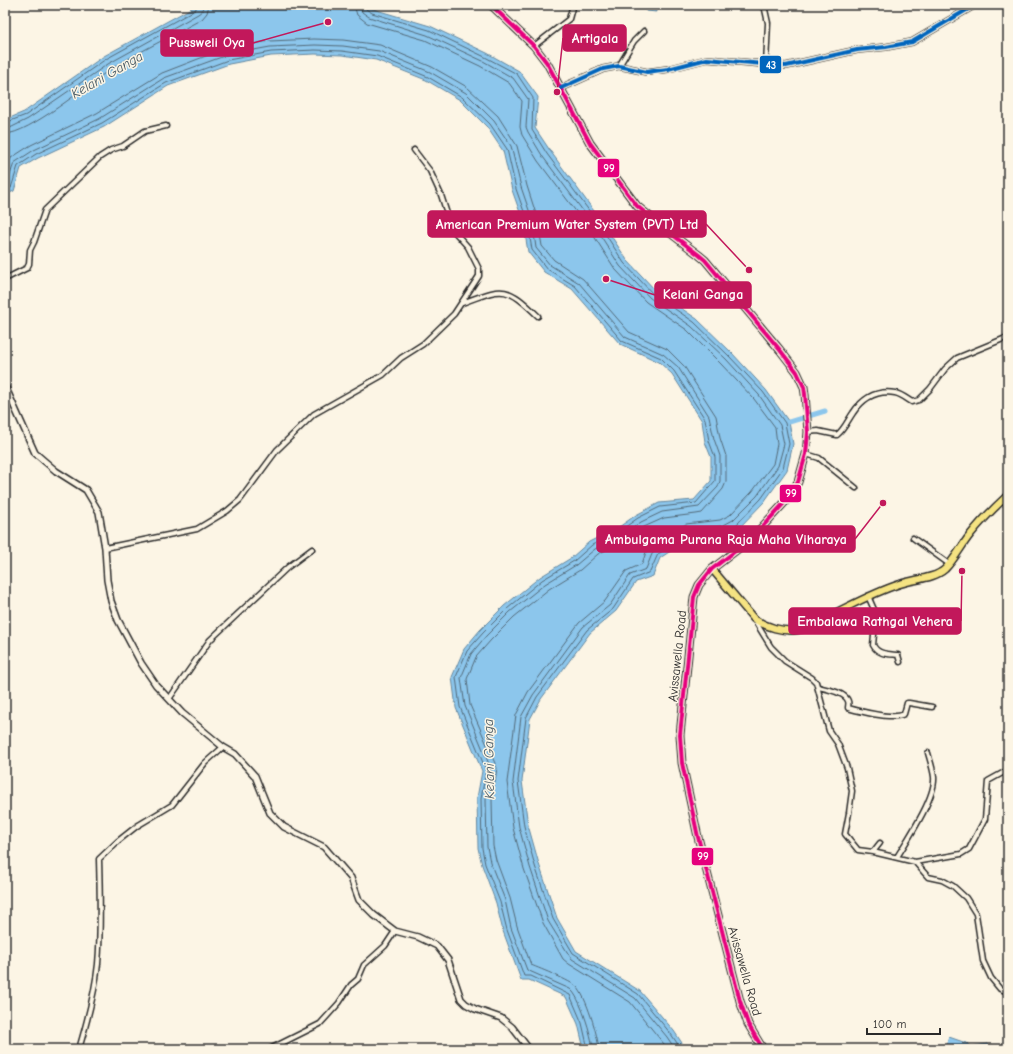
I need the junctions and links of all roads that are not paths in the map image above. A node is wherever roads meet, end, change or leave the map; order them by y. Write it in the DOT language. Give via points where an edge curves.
graph roads {
  1 [pos="490,5"];
  2 [pos="575,5"];
  3 [pos="764,5"];
  4 [pos="975,5"];
  5 [pos="644,31"];
  6 [pos="534,46"];
  7 [pos="766,64"];
  8 [pos="619,66"];
  9 [pos="562,88"];
  10 [pos="166,126"];
  11 [pos="414,150"];
  12 [pos="5,279"];
  13 [pos="462,303"];
  14 [pos="538,316"];
  15 [pos="1008,337"];
  16 [pos="5,386"];
  17 [pos="808,432"];
  18 [pos="806,454"];
  19 [pos="856,488"];
  20 [pos="1008,495"];
  21 [pos="913,538"];
  22 [pos="105,548"];
  23 [pos="312,549"];
  24 [pos="949,564"];
  25 [pos="712,569"];
  26 [pos="868,596"];
  27 [pos="754,619"];
  28 [pos="900,662"];
  29 [pos="818,687"];
  30 [pos="169,700"];
  31 [pos="932,707"];
  32 [pos="223,747"];
  33 [pos="928,753"];
  34 [pos="1008,770"];
  35 [pos="880,844"];
  36 [pos="873,852"];
  37 [pos="897,857"];
  38 [pos="915,862"];
  39 [pos="395,931"];
  40 [pos="1008,992"];
  41 [pos="79,1049"];
  42 [pos="270,1049"];
  43 [pos="529,1049"];
  44 [pos="763,1049"];
  1 -- 6 [label="main road, Avissawella Road"];
  2 -- 6 [label="street" via="569,18"];
  3 -- 7 [label="street" via="768,23"];
  4 -- 7 [label="street" via="912,42 857,50 786,66"];
  5 -- 8 [label="street" via="634,41"];
  6 -- 9 [label="main road, Avissawella Road"];
  7 -- 8 [label="street" via="707,59 647,72"];
  8 -- 9 [label="street" via="603,69"];
  9 -- 17 [label="main road, Avissawella Road" via="590,142 637,206 705,260 797,372 804,388"];
  10 -- 12 [label="street" via="145,131 100,157 45,210 30,250 27,268"];
  11 -- 13 [label="street" via="430,171 452,229 468,247 479,269 479,276"];
  13 -- 14 [label="street" via="492,292 506,291 522,300"];
  13 -- 22 [label="street" via="423,344 401,358 382,375 314,414 277,450 240,500 227,511 197,529"];
  15 -- 17 [label="street" via="958,358 945,369 919,400 912,402 897,393 871,395 857,406 837,435 818,431"];
  16 -- 22 [label="street" via="35,453 56,471 86,490 99,512"];
  17 -- 18 [label="main road, Avissawella Road"];
  18 -- 19 [label="street" via="819,458"];
  18 -- 25 [label="main road, Avissawella Road" via="798,482 786,502 751,539"];
  20 -- 24 [label="main road" via="971,534"];
  21 -- 24 [label="street"];
  22 -- 30 [label="street" via="107,580 118,620 140,663"];
  23 -- 30 [label="street" via="288,567 210,640"];
  24 -- 26 [label="main road" via="935,575"];
  25 -- 27 [label="main road"];
  25 -- 44 [label="main road, Avissawella Road" via="699,585 694,597 680,735 682,763 740,1001 748,1024"];
  26 -- 27 [label="main road" via="798,630 776,628"];
  26 -- 28 [label="street" via="876,614 873,646 881,653 898,655"];
  27 -- 29 [label="street" via="772,648 785,661 812,678"];
  29 -- 31 [label="street" via="844,696 848,701 848,708 875,714 900,716 904,714 907,703"];
  29 -- 36 [label="street" via="829,731 838,744 852,791 845,834 858,850"];
  30 -- 32 [label="street"];
  32 -- 39 [label="street" via="235,754 255,776 270,813 284,827 324,847 351,878 360,900"];
  32 -- 41 [label="street" via="205,763 172,805 137,826 99,859 98,965"];
  33 -- 37 [label="street" via="934,777 933,788 929,801"];
  34 -- 38 [label="street" via="988,781 985,819 969,848 961,854"];
  35 -- 36 [label="street"];
  36 -- 37 [label="street"];
  37 -- 38 [label="street"];
  38 -- 40 [label="street" via="928,877 953,886 966,898 976,914 983,961 991,978 1000,989"];
  39 -- 42 [label="street" via="385,946 364,965 358,979 320,1024"];
  39 -- 43 [label="street" via="418,937 437,946 448,960 461,999 475,1009 501,1018 512,1027"];
}
